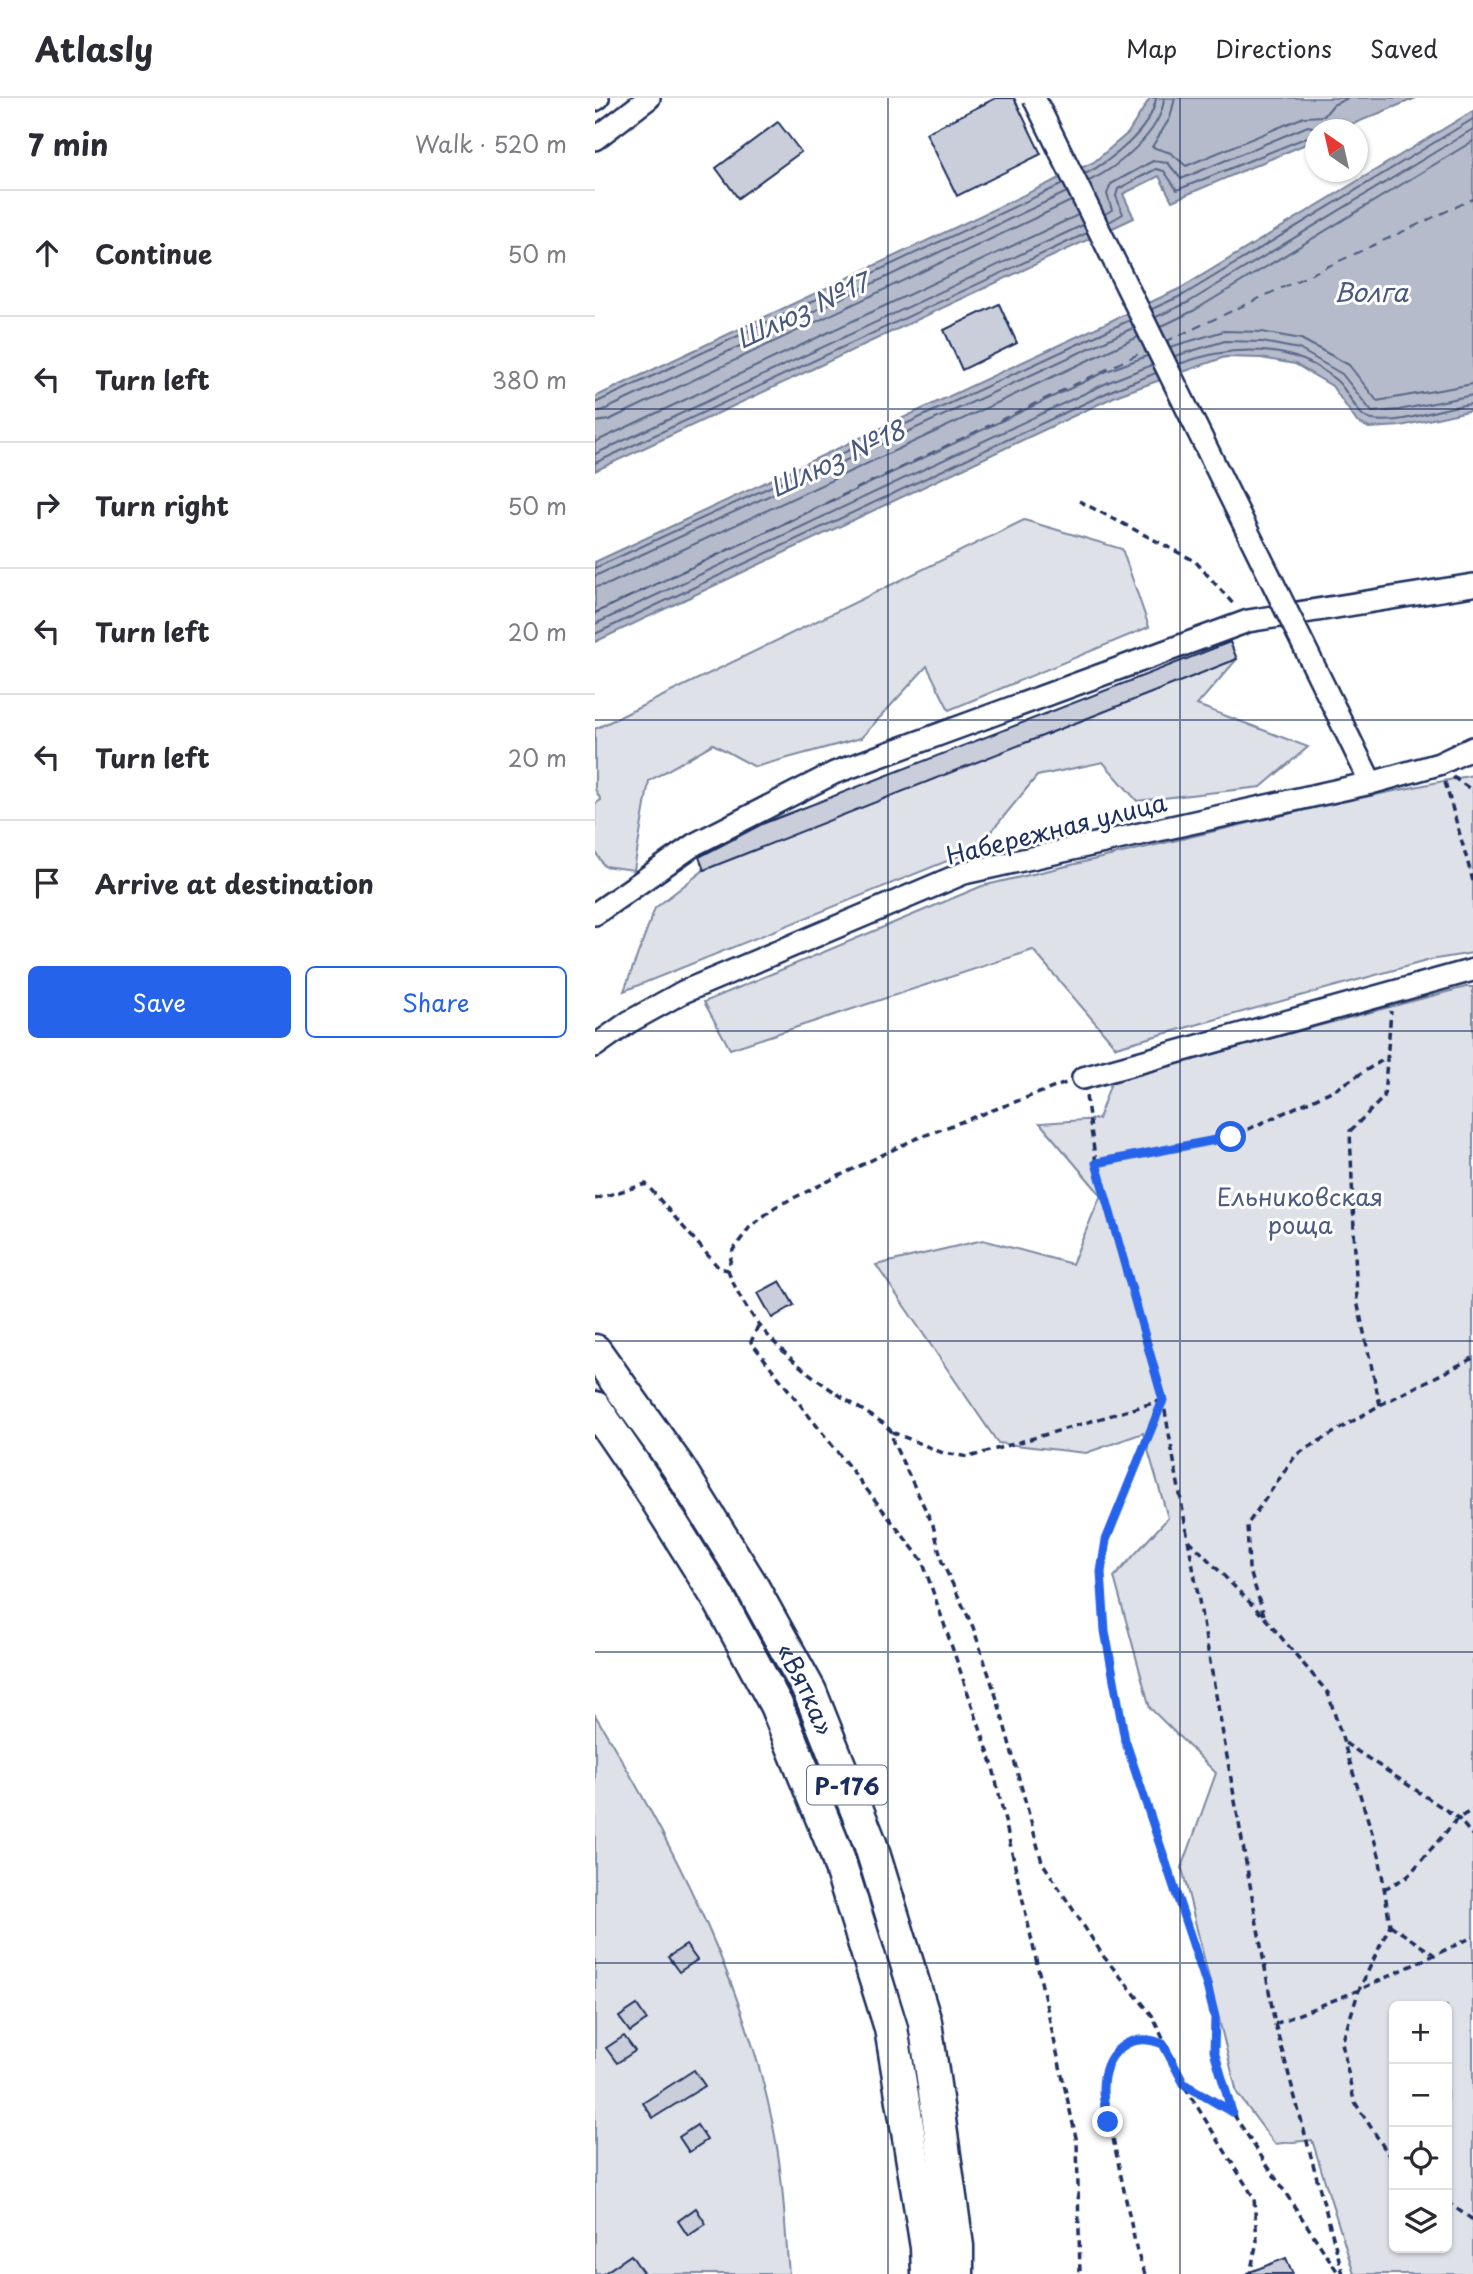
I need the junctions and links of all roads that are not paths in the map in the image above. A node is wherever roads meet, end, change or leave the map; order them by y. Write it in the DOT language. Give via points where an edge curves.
graph roads {
  1 [pos="649,98"];
  2 [pos="1034,98"];
  3 [pos="595,139"];
  4 [pos="1473,585"];
  5 [pos="1473,748"];
  6 [pos="1371,783"];
  7 [pos="595,914"];
  8 [pos="1473,970"];
  9 [pos="595,1046"];
  10 [pos="1083,1077"];
  11 [pos="595,1351"];
  12 [pos="595,1408"];
  13 [pos="927,2274"];
  14 [pos="957,2274"];
  1 -- 3 [label="street"];
  2 -- 6 [label="street, bridge"];
  4 -- 7 [label="street" via="1248,621 834,773 695,844"];
  5 -- 6 [label="street, Набережная улица" via="1440,765"];
  6 -- 9 [label="street, Набережная улица" via="964,873 683,992"];
  8 -- 10 [label="street"];
  11 -- 14 [label="highway, «Вятка» / Р-176" via="678,1467 750,1583 810,1692 870,1843 925,2022 957,2246"];
  12 -- 13 [label="highway, «Вятка» / Р-176" via="726,1612 776,1706 836,1852 891,2028 927,2247"];
}
